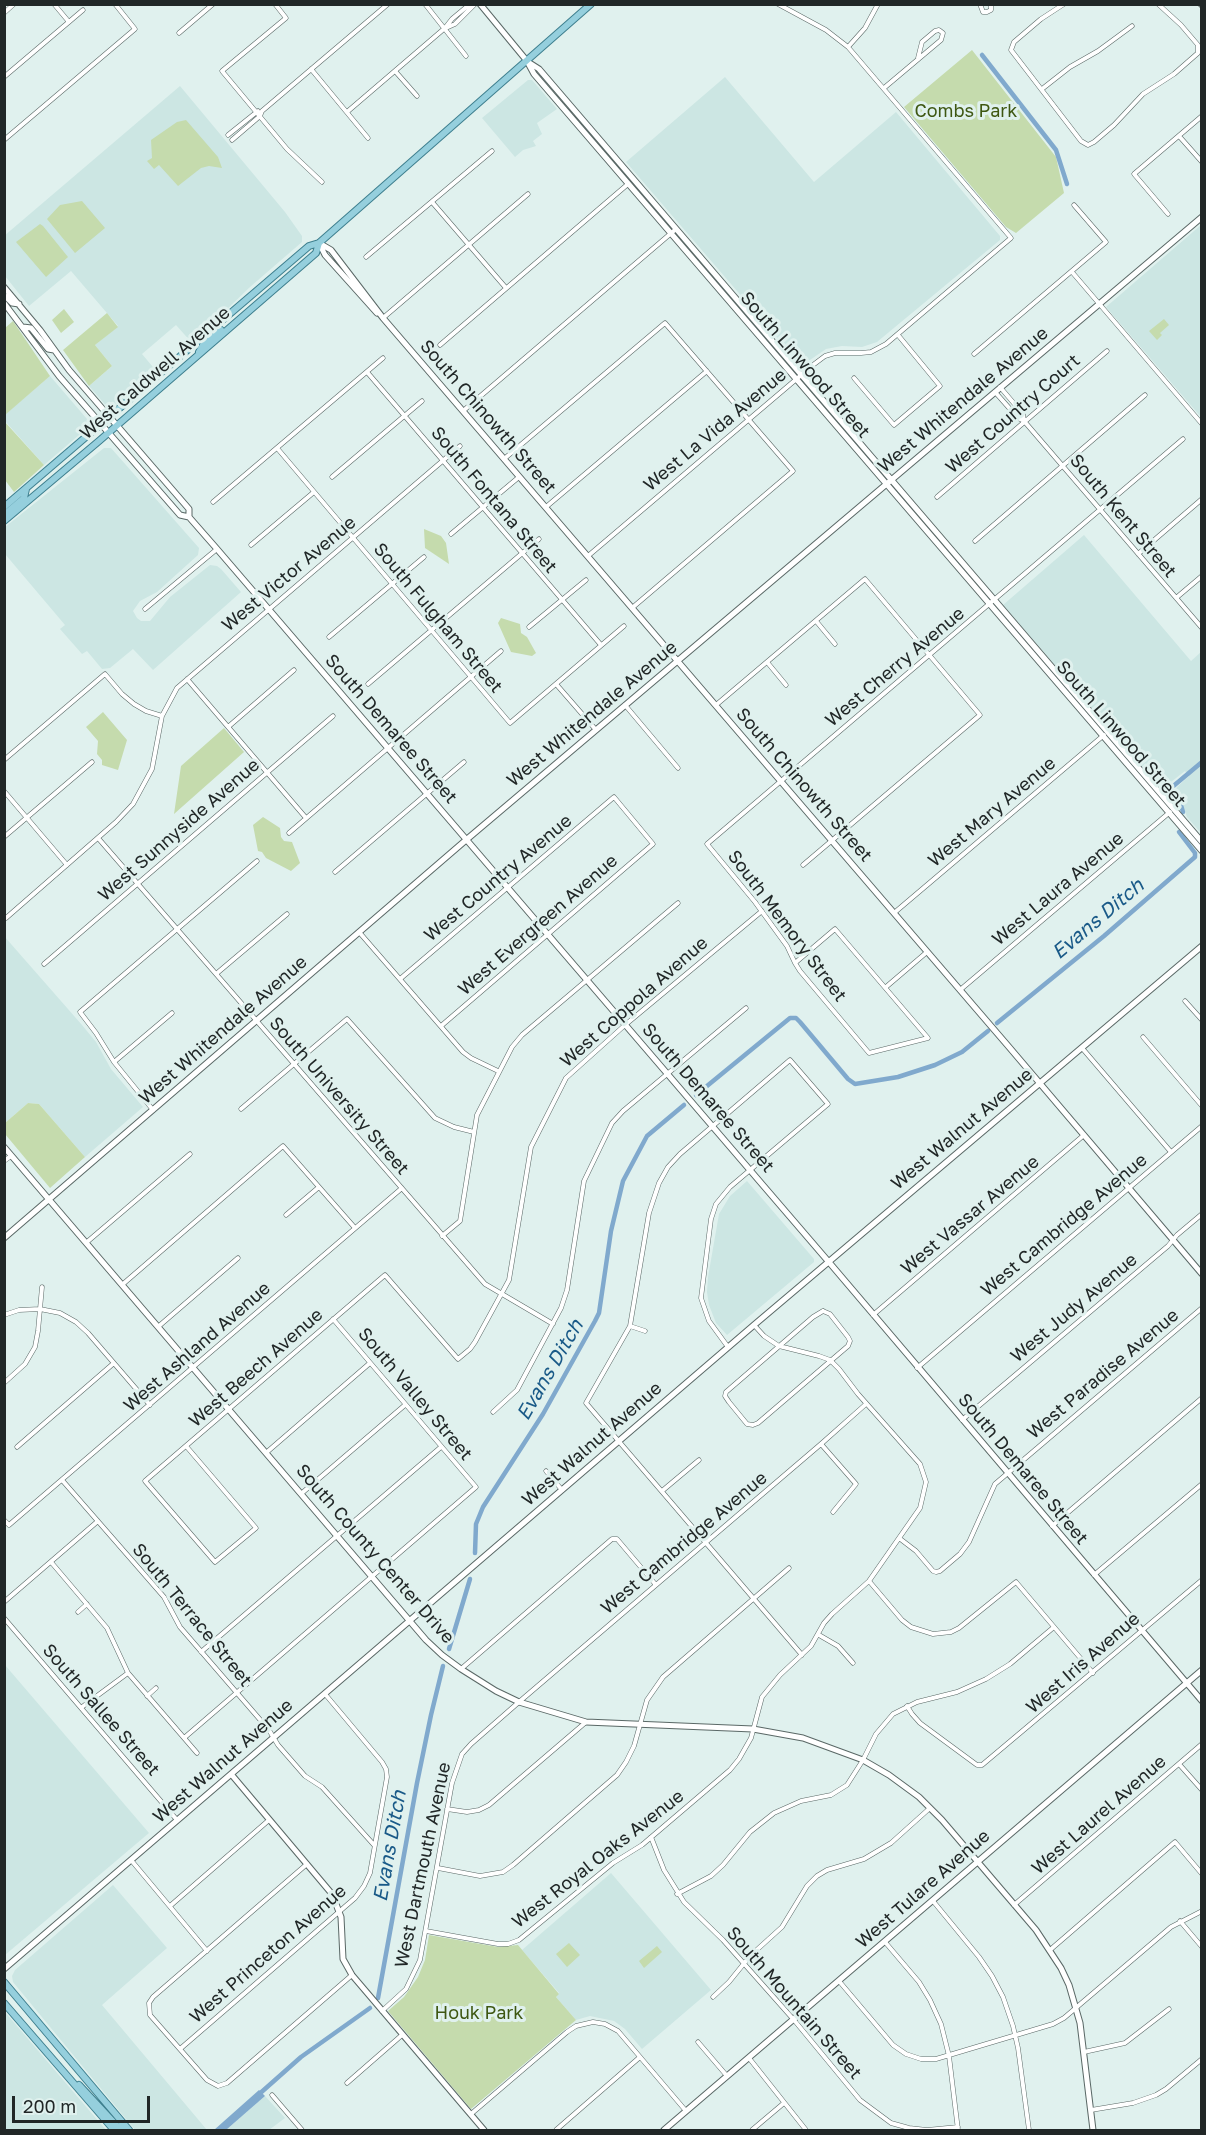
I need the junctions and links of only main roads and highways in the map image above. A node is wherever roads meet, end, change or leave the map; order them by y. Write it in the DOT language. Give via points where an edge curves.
graph roads {
  1 [pos="591,4"];
  2 [pos="319,243"];
  3 [pos="242,305"];
  4 [pos="197,357"];
  5 [pos="26,489"];
  6 [pos="4,507"];
  7 [pos="4,515"];
  8 [pos="4,521"];
  9 [pos="4,1982"];
  10 [pos="4,2003"];
  11 [pos="67,2076"];
  12 [pos="127,2129"];
  13 [pos="114,2130"];
  1 -- 2 [label="main road, West Caldwell Avenue"];
  2 -- 3 [label="main road, West Caldwell Avenue" via="309,246"];
  2 -- 4 [label="main road, West Caldwell Avenue" via="316,253"];
  3 -- 4 [label="main road" via="240,313 203,345"];
  3 -- 5 [label="main road, West Caldwell Avenue"];
  4 -- 8 [label="main road, West Caldwell Avenue"];
  5 -- 6 [label="main road, West Caldwell Avenue"];
  5 -- 7 [label="main road" via="24,498"];
  9 -- 12 [label="main road"];
  10 -- 11 [label="main road"];
  11 -- 12 [label="main road" via="117,2126"];
  11 -- 13 [label="main road"];
}
